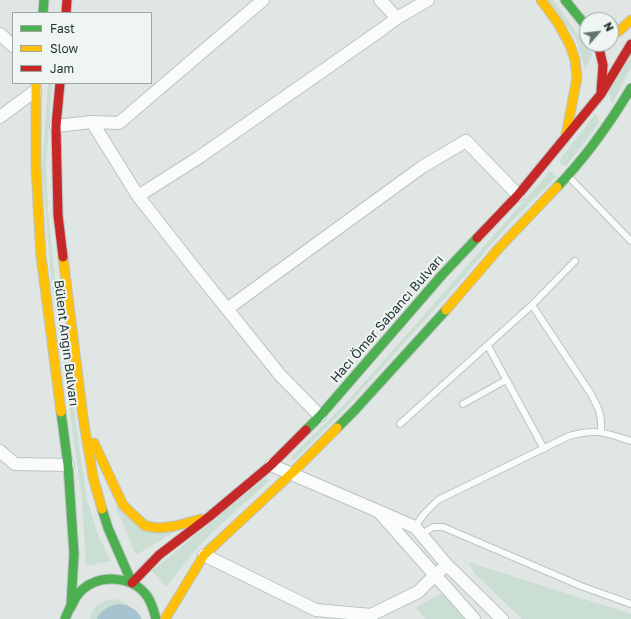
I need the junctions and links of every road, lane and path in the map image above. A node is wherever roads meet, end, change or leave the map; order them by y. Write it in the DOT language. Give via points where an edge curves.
graph roads {
  1 [pos="44,0"];
  2 [pos="67,0"];
  3 [pos="263,0"];
  4 [pos="380,0"];
  5 [pos="428,0"];
  6 [pos="541,0"];
  7 [pos="565,0"];
  8 [pos="43,12"];
  9 [pos="66,12"];
  10 [pos="579,17"];
  11 [pos="397,18"];
  12 [pos="631,20"];
  13 [pos="619,31"];
  14 [pos="0,34"];
  15 [pos="631,44"];
  16 [pos="12,45"];
  17 [pos="600,52"];
  18 [pos="60,84"];
  19 [pos="35,87"];
  20 [pos="631,88"];
  21 [pos="601,94"];
  22 [pos="0,117"];
  23 [pos="92,122"];
  24 [pos="56,126"];
  25 [pos="606,127"];
  26 [pos="565,137"];
  27 [pos="566,173"];
  28 [pos="518,195"];
  29 [pos="138,196"];
  30 [pos="631,241"];
  31 [pos="575,260"];
  32 [pos="532,305"];
  33 [pos="227,309"];
  34 [pos="488,346"];
  35 [pos="506,380"];
  36 [pos="463,404"];
  37 [pos="320,416"];
  38 [pos="83,417"];
  39 [pos="400,424"];
  40 [pos="601,432"];
  41 [pos="631,441"];
  42 [pos="544,449"];
  43 [pos="1,456"];
  44 [pos="68,465"];
  45 [pos="272,465"];
  46 [pos="292,473"];
  47 [pos="378,511"];
  48 [pos="210,516"];
  49 [pos="418,530"];
  50 [pos="204,555"];
  51 [pos="447,565"];
  52 [pos="434,576"];
  53 [pos="132,583"];
  54 [pos="631,604"];
  55 [pos="71,605"];
  56 [pos="65,619"];
  57 [pos="68,619"];
  58 [pos="156,619"];
  59 [pos="165,619"];
  60 [pos="474,619"];
  61 [pos="502,619"];
  1 -- 8 [label="main road"];
  2 -- 9 [label="main road"];
  3 -- 23 [label="street" via="119,122"];
  4 -- 11 [label="street"];
  5 -- 11 [label="street"];
  6 -- 26 [label="main road" via="558,23 575,60 577,78"];
  7 -- 10 [label="main road"];
  11 -- 29 [label="street" via="198,158"];
  12 -- 13 [label="main road"];
  14 -- 16 [label="street"];
  15 -- 21 [label="main road, Hacı Ömer Sabancı Bulvarı"];
  17 -- 21 [label="main road" via="603,65"];
  18 -- 24 [label="main road, Bülent Angın Bulvarı"];
  19 -- 22 [label="street"];
  19 -- 44 [label="main road, Bülent Angın Bulvarı" via="40,235"];
  20 -- 25 [label="main road"];
  21 -- 25 [label="main road"];
  21 -- 26 [label="main road, Hacı Ömer Sabancı Bulvarı"];
  23 -- 24 [label="street"];
  23 -- 29 [label="street"];
  24 -- 38 [label="main road, Bülent Angın Bulvarı" via="58,215"];
  25 -- 27 [label="main road"];
  26 -- 28 [label="main road, Hacı Ömer Sabancı Bulvarı" via="552,159"];
  27 -- 30 [label="lane"];
  27 -- 46 [label="main road" via="440,317 355,410"];
  28 -- 33 [label="street" via="466,141 422,167"];
  28 -- 37 [label="main road, Hacı Ömer Sabancı Bulvarı" via="442,275"];
  29 -- 33 [label="street"];
  31 -- 32 [label="lane"];
  32 -- 34 [label="lane"];
  32 -- 40 [label="lane" via="591,394 602,418"];
  33 -- 37 [label="street" via="280,375"];
  34 -- 35 [label="lane"];
  34 -- 39 [label="lane"];
  35 -- 36 [label="lane"];
  35 -- 42 [label="lane"];
  37 -- 45 [label="main road, Hacı Ömer Sabancı Bulvarı"];
  38 -- 48 [label="main road" via="122,505 145,526 175,526"];
  38 -- 53 [label="main road, Bülent Angın Bulvarı" via="93,478 108,528"];
  40 -- 41 [label="lane"];
  40 -- 42 [label="lane" via="569,436"];
  42 -- 49 [label="lane" via="438,500 424,514"];
  43 -- 44 [label="street" via="15,464"];
  44 -- 55 [label="main road, Bülent Angın Bulvarı" via="74,554"];
  45 -- 46 [label="street"];
  45 -- 48 [label="main road, Hacı Ömer Sabancı Bulvarı"];
  46 -- 47 [label="street"];
  46 -- 50 [label="main road"];
  47 -- 49 [label="street"];
  47 -- 52 [label="street"];
  48 -- 53 [label="main road, Hacı Ömer Sabancı Bulvarı" via="159,555"];
  49 -- 51 [label="street"];
  49 -- 54 [label="lane" via="443,527 574,583"];
  50 -- 52 [label="street" via="316,610 371,615 418,592"];
  50 -- 59 [label="main road"];
  51 -- 52 [label="street"];
  51 -- 61 [label="street"];
  52 -- 60 [label="street"];
  53 -- 55 [label="main road" via="117,578 102,579 89,585"];
  53 -- 58 [label="main road" via="144,592 153,605"];
  55 -- 56 [label="main road"];
  55 -- 57 [label="main road"];
}
